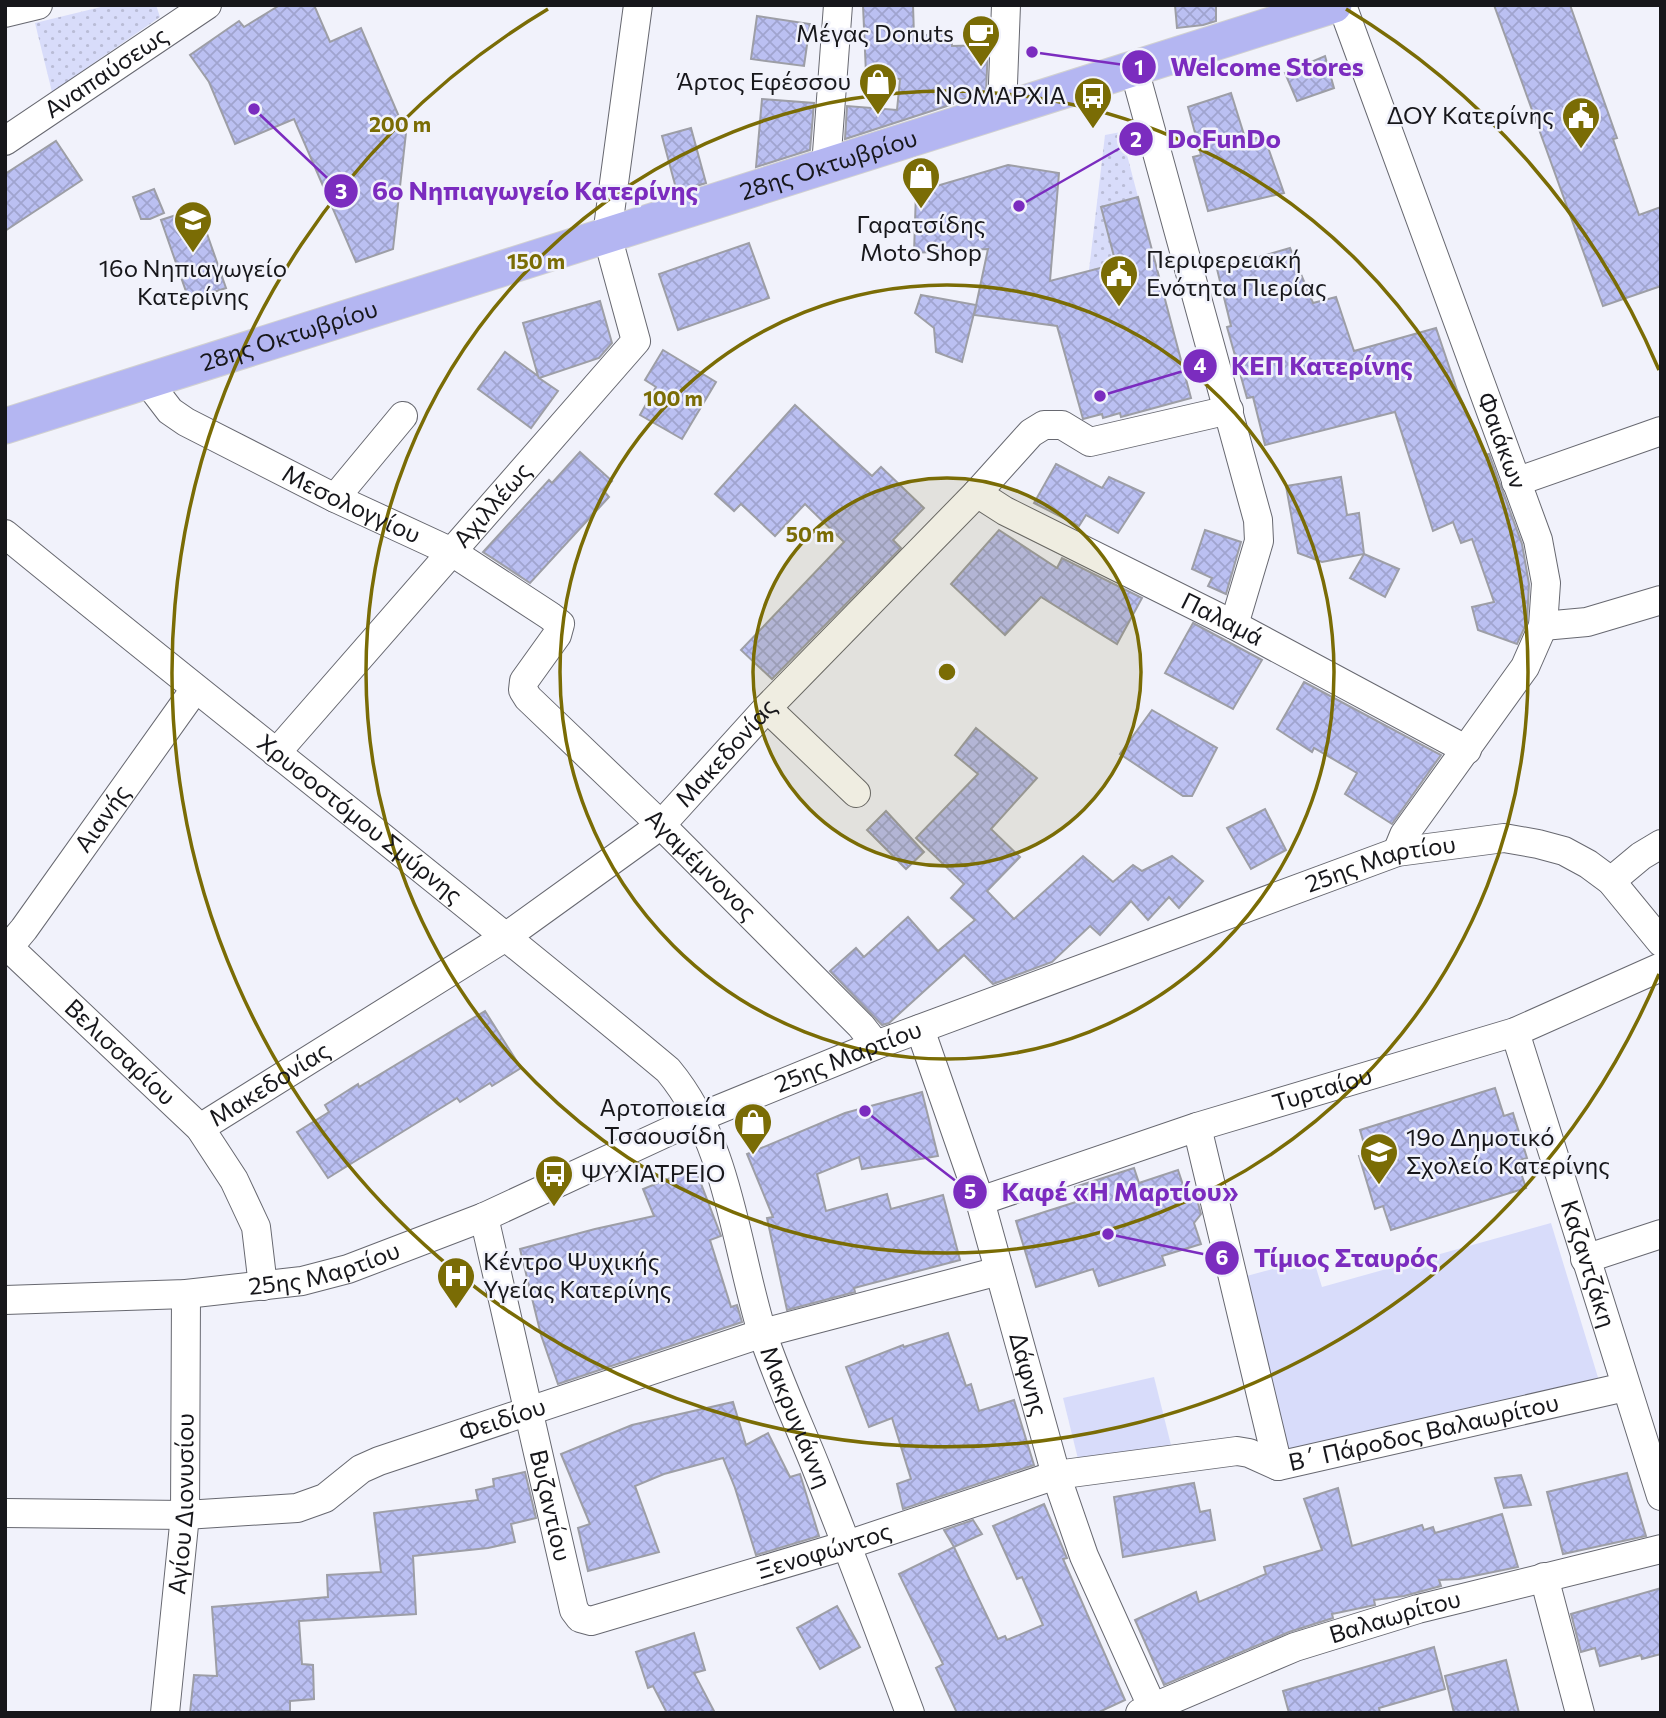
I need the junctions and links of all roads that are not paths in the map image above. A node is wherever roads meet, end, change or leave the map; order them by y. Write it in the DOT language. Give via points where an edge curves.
graph roads {
  1 [pos="38,5"];
  2 [pos="207,5"];
  3 [pos="638,5"];
  4 [pos="838,5"];
  5 [pos="1006,5"];
  6 [pos="1334,5"];
  7 [pos="1342,5"];
  8 [pos="5,13"];
  9 [pos="1134,69"];
  10 [pos="1002,110"];
  11 [pos="5,141"];
  12 [pos="826,166"];
  13 [pos="607,236"];
  14 [pos="147,381"];
  15 [pos="1229,410"];
  16 [pos="403,416"];
  17 [pos="5,426"];
  18 [pos="1661,431"];
  19 [pos="1516,482"];
  20 [pos="977,493"];
  21 [pos="335,498"];
  22 [pos="5,534"];
  23 [pos="452,552"];
  24 [pos="1661,600"];
  25 [pos="1234,625"];
  26 [pos="1543,626"];
  27 [pos="195,689"];
  28 [pos="523,690"];
  29 [pos="767,708"];
  30 [pos="1467,750"];
  31 [pos="276,753"];
  32 [pos="856,793"];
  33 [pos="662,824"];
  34 [pos="1661,844"];
  35 [pos="1397,852"];
  36 [pos="1611,881"];
  37 [pos="508,936"];
  38 [pos="1661,942"];
  39 [pos="7,946"];
  40 [pos="1661,967"];
  41 [pos="920,1029"];
  42 [pos="1515,1032"];
  43 [pos="876,1045"];
  44 [pos="700,1117"];
  45 [pos="1197,1127"];
  46 [pos="200,1128"];
  47 [pos="980,1201"];
  48 [pos="484,1217"];
  49 [pos="1661,1234"];
  50 [pos="1585,1259"];
  51 [pos="999,1271"];
  52 [pos="263,1286"];
  53 [pos="186,1294"];
  54 [pos="5,1300"];
  55 [pos="763,1334"];
  56 [pos="1625,1387"];
  57 [pos="529,1413"];
  58 [pos="1278,1466"];
  59 [pos="1056,1475"];
  60 [pos="1661,1496"];
  61 [pos="5,1513"];
  62 [pos="185,1515"];
  63 [pos="847,1545"];
  64 [pos="1661,1549"];
  65 [pos="1544,1577"];
  66 [pos="591,1621"];
  67 [pos="1149,1711"];
  68 [pos="165,1713"];
  69 [pos="910,1713"];
  70 [pos="1580,1713"];
  1 -- 8 [label="street"];
  2 -- 11 [label="street, Αναπαύσεως"];
  3 -- 13 [label="street"];
  4 -- 12 [label="street"];
  5 -- 10 [label="street"];
  6 -- 9 [label="main road, 28ης Οκτωβρίου"];
  7 -- 19 [label="street, Φαιάκων"];
  9 -- 10 [label="main road, 28ης Οκτωβρίου"];
  9 -- 15 [label="street"];
  10 -- 12 [label="main road, 28ης Οκτωβρίου"];
  12 -- 13 [label="main road, 28ης Οκτωβρίου"];
  13 -- 14 [label="main road, 28ης Οκτωβρίου"];
  13 -- 23 [label="street, Αχιλλέως" via="636,341"];
  14 -- 17 [label="main road, 28ης Οκτωβρίου"];
  14 -- 21 [label="street, Μεσολογγίου" via="170,411 186,422"];
  15 -- 20 [label="street, Μακεδονίας" via="1090,442 1062,425 1044,425 1031,433"];
  15 -- 25 [label="street" via="1259,531"];
  16 -- 21 [label="street"];
  18 -- 19 [label="street"];
  19 -- 26 [label="street, Φαιάκων" via="1538,540 1546,583"];
  20 -- 25 [label="street, Παλαμά"];
  20 -- 29 [label="street, Μακεδονίας"];
  21 -- 23 [label="street, Μεσολογγίου"];
  22 -- 27 [label="street, Χρυσοστόμου Σμύρνης"];
  23 -- 28 [label="street, Μεσολογγίου" via="560,624 524,681"];
  23 -- 31 [label="street, Αχιλλέως"];
  24 -- 26 [label="street" via="1587,622"];
  25 -- 30 [label="street, Παλαμά"];
  26 -- 30 [label="street, Φαιάκων" via="1525,667"];
  27 -- 31 [label="street, Χρυσοστόμου Σμύρνης"];
  27 -- 39 [label="street, Αιανής" via="24,929"];
  28 -- 33 [label="street, Αγαμέμνονος"];
  29 -- 32 [label="street"];
  29 -- 33 [label="street, Μακεδονίας"];
  30 -- 35 [label="street, Φαιάκων"];
  31 -- 37 [label="street, Χρυσοστόμου Σμύρνης"];
  33 -- 37 [label="street, Μακεδονίας"];
  33 -- 43 [label="street, Αγαμέμνονος"];
  34 -- 36 [label="street"];
  35 -- 36 [label="street, 25ης Μαρτίου" via="1504,838 1564,851"];
  35 -- 41 [label="street, 25ης Μαρτίου"];
  36 -- 38 [label="street, 25ης Μαρτίου"];
  37 -- 44 [label="street, Χρυσοστόμου Σμύρνης" via="668,1070"];
  37 -- 46 [label="street, Μακεδονίας"];
  39 -- 46 [label="street, Βελισσαρίου"];
  40 -- 42 [label="street, Τυρταίου"];
  41 -- 43 [label="street, 25ης Μαρτίου"];
  41 -- 47 [label="street, Δάφνης"];
  42 -- 45 [label="street, Τυρταίου"];
  42 -- 50 [label="street, Καζαντζάκη"];
  43 -- 44 [label="street, 25ης Μαρτίου"];
  44 -- 48 [label="street, 25ης Μαρτίου"];
  44 -- 55 [label="street, Μακρυγιάννη" via="716,1156"];
  45 -- 47 [label="street, Τυρταίου"];
  45 -- 58 [label="street"];
  46 -- 52 [label="street, Βελισσαρίου" via="234,1180 256,1227"];
  47 -- 51 [label="street, Δάφνης"];
  48 -- 52 [label="street, 25ης Μαρτίου" via="348,1269"];
  48 -- 57 [label="street, Βυζαντίου"];
  49 -- 50 [label="street"];
  50 -- 56 [label="street, Καζαντζάκη"];
  51 -- 55 [label="street, Φειδίου"];
  51 -- 59 [label="street, Δάφνης"];
  52 -- 53 [label="street, 25ης Μαρτίου"];
  53 -- 54 [label="street, 25ης Μαρτίου"];
  53 -- 62 [label="street, Αγίου Διονυσίου"];
  55 -- 57 [label="street, Φειδίου"];
  55 -- 63 [label="street, Μακρυγιάννη"];
  56 -- 58 [label="street, Β΄ Πάροδος Βαλαωρίτου"];
  56 -- 60 [label="street, Καζαντζάκη"];
  57 -- 62 [label="street, Φειδίου" via="379,1461 324,1498 298,1508"];
  57 -- 66 [label="street, Βυζαντίου" via="575,1610 579,1618"];
  58 -- 59 [label="street, Β΄ Πάροδος Βαλαωρίτου" via="1237,1451"];
  59 -- 63 [label="street, Ξενοφώντος"];
  59 -- 67 [label="street, Δάφνης" via="1084,1556"];
  61 -- 62 [label="street, Φειδίου"];
  62 -- 68 [label="street, Αγίου Διονυσίου"];
  63 -- 66 [label="street, Ξενοφώντος"];
  63 -- 69 [label="street, Μακρυγιάννη"];
  64 -- 65 [label="street, Βαλαωρίτου"];
  65 -- 67 [label="street, Βαλαωρίτου" via="1295,1647"];
  65 -- 70 [label="street"];
}
